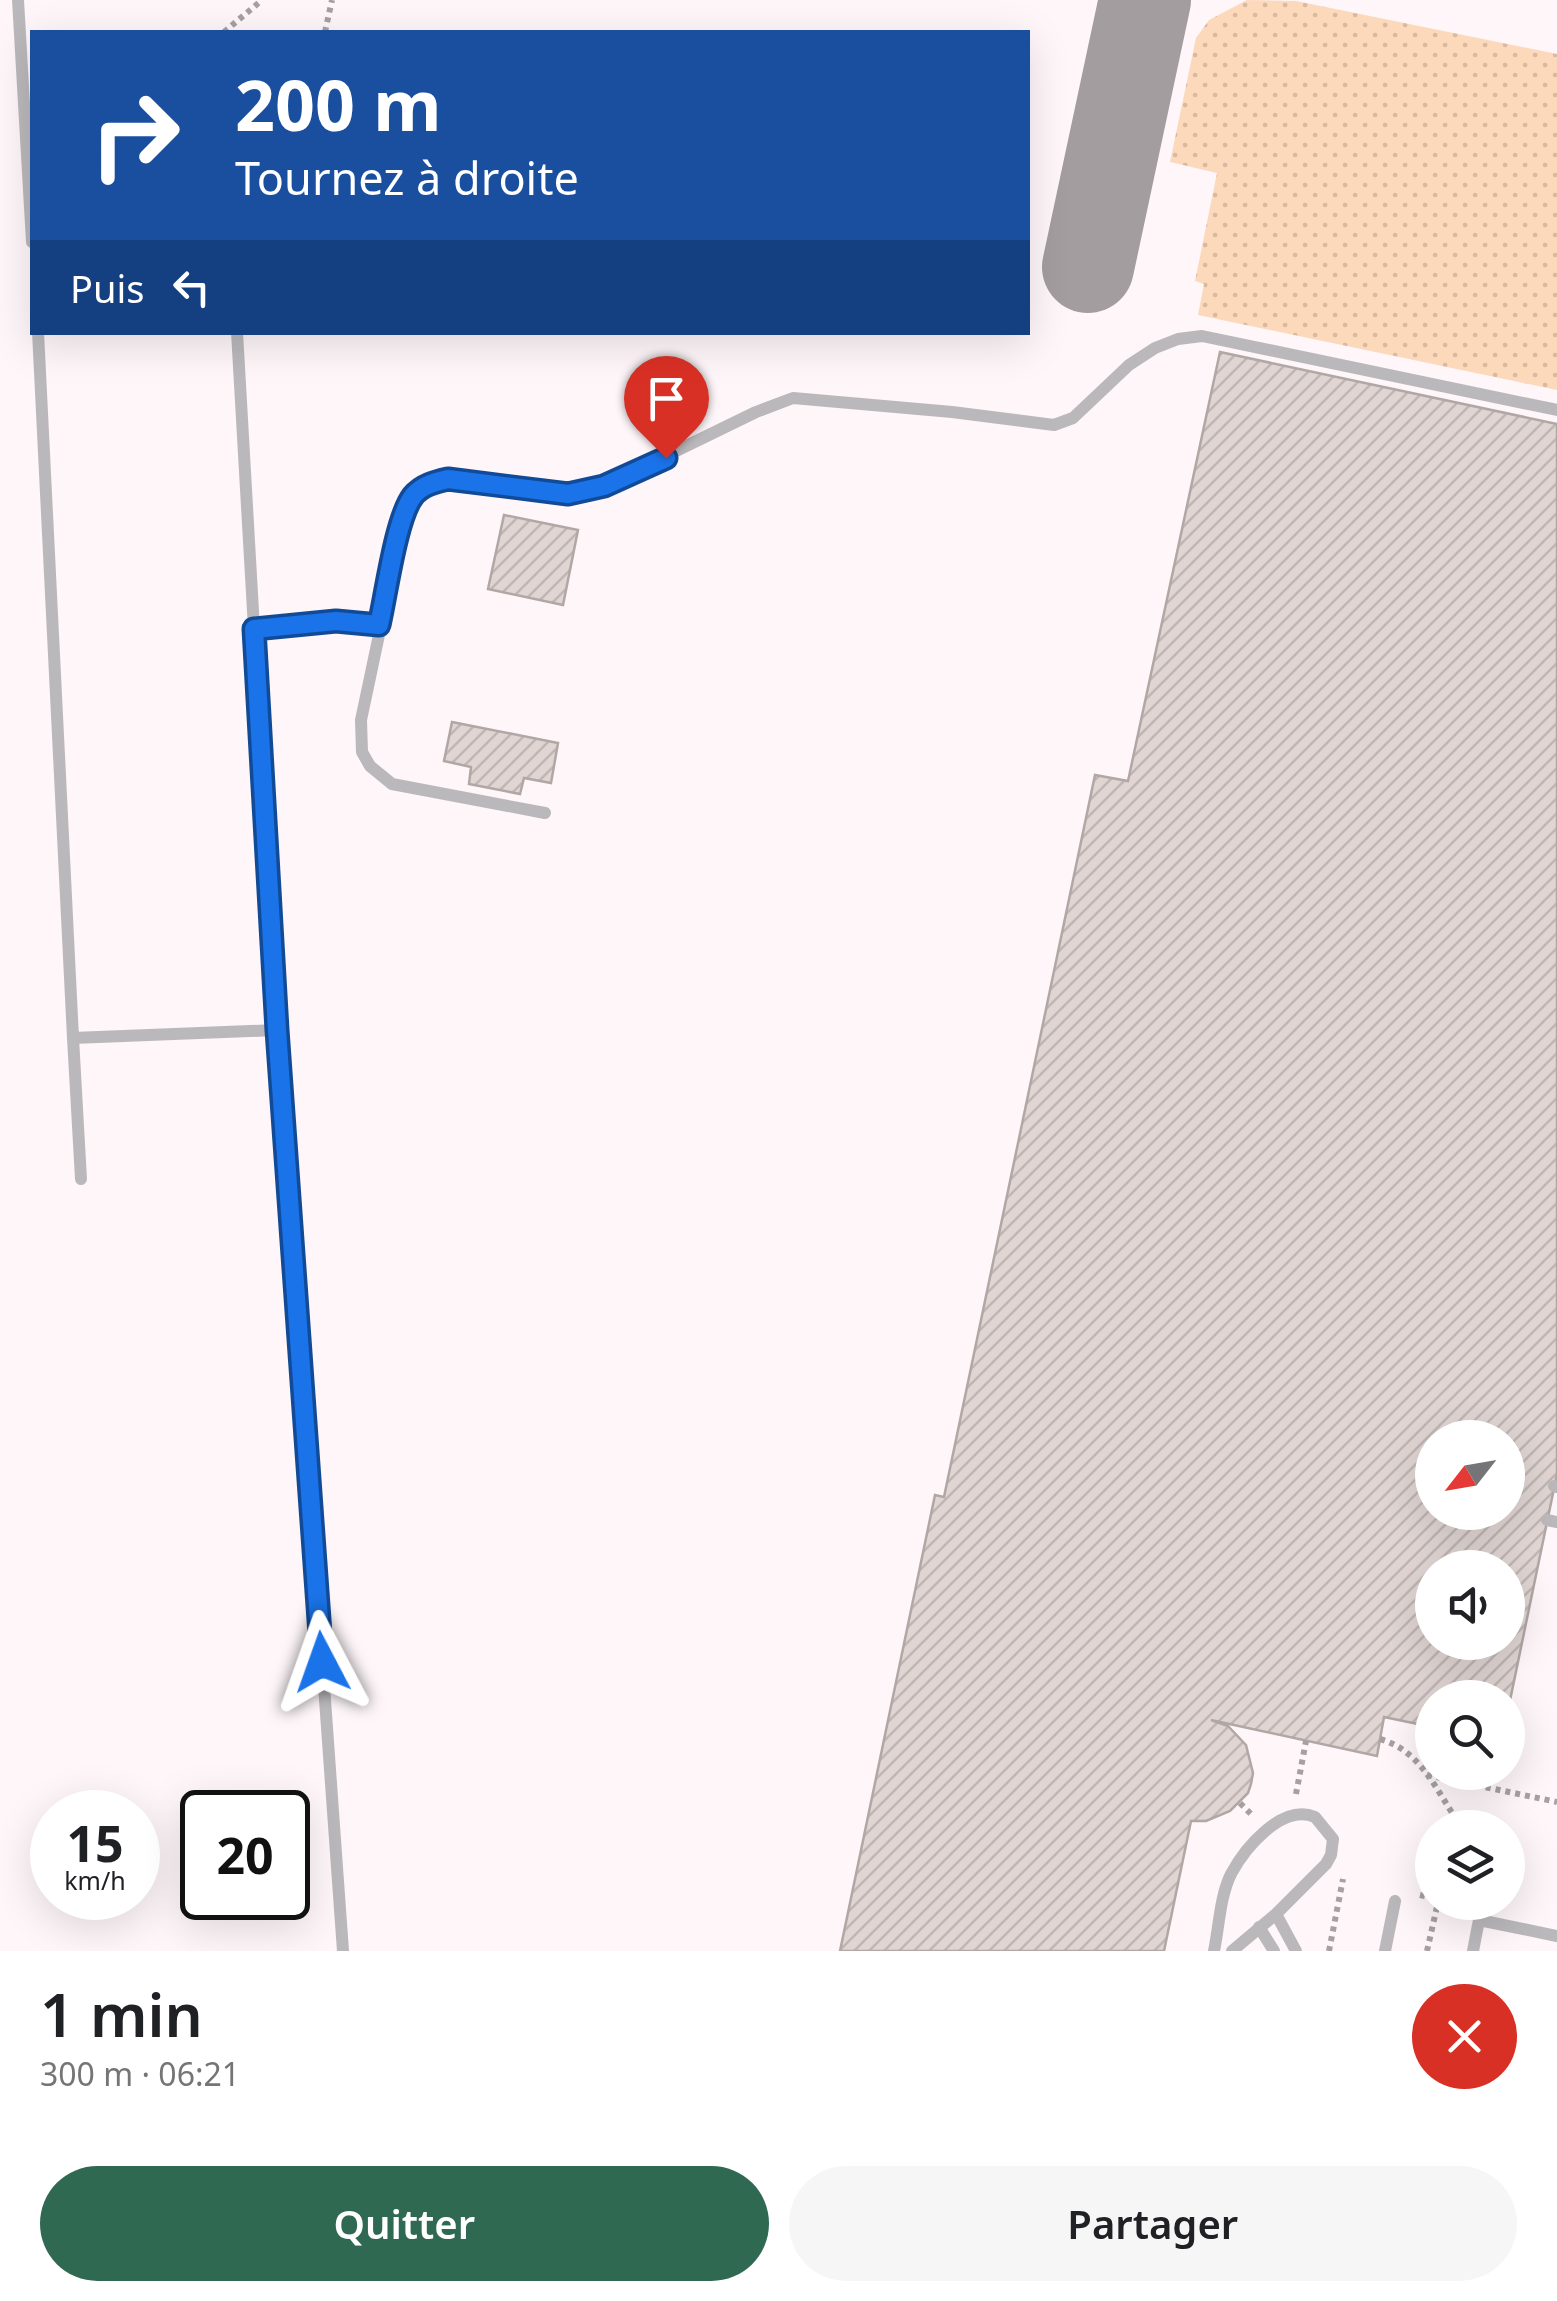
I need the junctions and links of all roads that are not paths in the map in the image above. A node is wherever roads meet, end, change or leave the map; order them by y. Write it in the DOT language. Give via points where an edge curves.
graph roads {
  1 [pos="18,0"];
  2 [pos="30,207"];
  3 [pos="38,335"];
  4 [pos="238,335"];
  5 [pos="1557,410"];
  6 [pos="379,625"];
  7 [pos="254,629"];
  8 [pos="545,813"];
  9 [pos="277,1030"];
  10 [pos="72,1038"];
  11 [pos="80,1179"];
  12 [pos="1395,1902"];
  13 [pos="1276,1914"];
  14 [pos="1259,1928"];
  15 [pos="1557,1936"];
  16 [pos="343,1951"];
  17 [pos="1214,1951"];
  18 [pos="1232,1951"];
  19 [pos="1274,1951"];
  20 [pos="1296,1951"];
  21 [pos="1385,1951"];
  22 [pos="1473,1951"];
  1 -- 2 [label="lane"];
  3 -- 10 [label="lane"];
  4 -- 7 [label="lane"];
  5 -- 6 [label="lane" via="1202,336 1155,348 1073,418 1054,425 793,398 604,486 568,494 448,479 420,489 405,512"];
  6 -- 7 [label="lane" via="336,621"];
  6 -- 8 [label="lane" via="361,720 362,752 370,766 392,784"];
  7 -- 9 [label="lane"];
  9 -- 10 [label="lane"];
  9 -- 16 [label="lane"];
  10 -- 11 [label="lane"];
  12 -- 21 [label="lane"];
  13 -- 14 [label="lane"];
  13 -- 17 [label="lane" via="1331,1855 1328,1830 1307,1814 1271,1827 1232,1873"];
  13 -- 20 [label="lane"];
  14 -- 18 [label="lane"];
  14 -- 19 [label="lane"];
  15 -- 22 [label="lane" via="1480,1920"];
}
